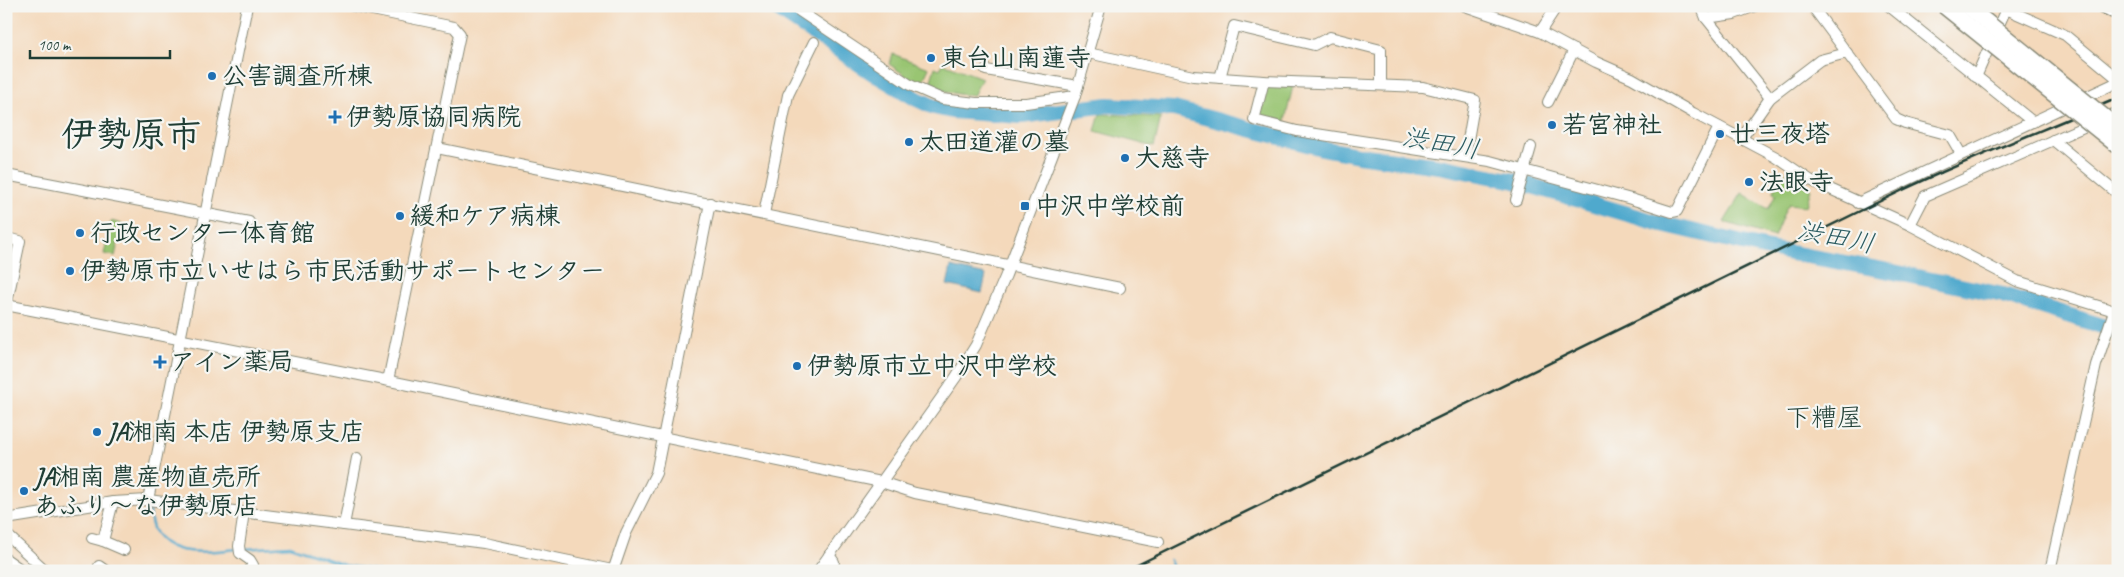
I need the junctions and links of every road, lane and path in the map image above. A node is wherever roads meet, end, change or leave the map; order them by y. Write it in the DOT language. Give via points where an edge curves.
graph roads {
  1 [pos="247,6"];
  2 [pos="353,6"];
  3 [pos="792,6"];
  4 [pos="1100,6"];
  5 [pos="1465,6"];
  6 [pos="1557,6"];
  7 [pos="1701,6"];
  8 [pos="1755,6"];
  9 [pos="1812,6"];
  10 [pos="1889,6"];
  11 [pos="1944,6"];
  12 [pos="1967,6"];
  13 [pos="2102,6"];
  14 [pos="2118,14"];
  15 [pos="1706,18"];
  16 [pos="1540,32"];
  17 [pos="814,42"];
  18 [pos="1574,50"];
  19 [pos="1088,53"];
  20 [pos="1847,53"];
  21 [pos="986,70"];
  22 [pos="1976,77"];
  23 [pos="1220,78"];
  24 [pos="2118,80"];
  25 [pos="1264,81"];
  26 [pos="1381,85"];
  27 [pos="1078,86"];
  28 [pos="1074,98"];
  29 [pos="1770,98"];
  30 [pos="1548,102"];
  31 [pos="2118,112"];
  32 [pos="2033,122"];
  33 [pos="1719,127"];
  34 [pos="2118,128"];
  35 [pos="1742,138"];
  36 [pos="2053,140"];
  37 [pos="2118,146"];
  38 [pos="1531,147"];
  39 [pos="437,148"];
  40 [pos="1962,154"];
  41 [pos="1466,157"];
  42 [pos="1523,172"];
  43 [pos="6,175"];
  44 [pos="2118,194"];
  45 [pos="1516,200"];
  46 [pos="710,203"];
  47 [pos="1858,203"];
  48 [pos="205,214"];
  49 [pos="764,214"];
  50 [pos="249,222"];
  51 [pos="1910,226"];
  52 [pos="6,238"];
  53 [pos="1010,264"];
  54 [pos="1120,288"];
  55 [pos="6,306"];
  56 [pos="2115,314"];
  57 [pos="178,340"];
  58 [pos="385,380"];
  59 [pos="664,438"];
  60 [pos="357,458"];
  61 [pos="881,482"];
  62 [pos="148,500"];
  63 [pos="113,502"];
  64 [pos="244,512"];
  65 [pos="6,519"];
  66 [pos="344,525"];
  67 [pos="6,534"];
  68 [pos="92,538"];
  69 [pos="103,542"];
  70 [pos="1158,542"];
  71 [pos="124,550"];
  72 [pos="829,555"];
  73 [pos="6,559"];
  74 [pos="614,570"];
  75 [pos="23,571"];
  76 [pos="46,571"];
  77 [pos="248,571"];
  78 [pos="818,571"];
  79 [pos="832,571"];
  80 [pos="2050,571"];
  1 -- 48 [label="street"];
  2 -- 39 [label="street" via="454,27 460,31"];
  3 -- 28 [label="street" via="910,85 942,99 1026,103"];
  4 -- 19 [label="street"];
  5 -- 16 [label="street"];
  6 -- 16 [label="street"];
  7 -- 15 [label="street"];
  8 -- 15 [label="street" via="1734,14"];
  9 -- 20 [label="street"];
  10 -- 22 [label="street"];
  11 -- 37 [label="highway, bridge"];
  12 -- 34 [label="highway, bridge"];
  13 -- 14 [label="main road"];
  15 -- 29 [label="street"];
  16 -- 18 [label="street"];
  17 -- 49 [label="street" via="788,95"];
  18 -- 30 [label="street"];
  18 -- 33 [label="street"];
  19 -- 23 [label="street" via="1193,76"];
  19 -- 27 [label="street"];
  20 -- 29 [label="street" via="1820,60"];
  20 -- 40 [label="street" via="1896,119 1950,135"];
  21 -- 27 [label="street"];
  22 -- 24 [label="street" via="2006,9 2065,35"];
  22 -- 32 [label="street"];
  23 -- 25 [label="street"];
  23 -- 26 [label="street" via="1234,26 1314,45 1330,37 1381,50"];
  24 -- 32 [label="street"];
  25 -- 26 [label="street"];
  25 -- 41 [label="street" via="1254,120 1360,142"];
  26 -- 41 [label="street" via="1423,86 1475,100"];
  27 -- 28 [label="street"];
  28 -- 53 [label="street"];
  29 -- 35 [label="street"];
  31 -- 36 [label="street"];
  32 -- 40 [label="street"];
  33 -- 35 [label="street"];
  33 -- 42 [label="street" via="1677,211"];
  35 -- 47 [label="street" via="1810,180"];
  36 -- 44 [label="street"];
  36 -- 51 [label="street" via="1925,196"];
  38 -- 42 [label="street"];
  39 -- 46 [label="street"];
  39 -- 58 [label="street" via="389,376"];
  40 -- 47 [label="street"];
  41 -- 42 [label="street"];
  42 -- 45 [label="street"];
  43 -- 48 [label="street"];
  46 -- 49 [label="street"];
  46 -- 59 [label="street"];
  47 -- 51 [label="street"];
  48 -- 50 [label="street"];
  48 -- 57 [label="street"];
  49 -- 53 [label="street"];
  51 -- 56 [label="street" via="2017,281"];
  52 -- 55 [label="street" via="20,241"];
  53 -- 54 [label="street"];
  53 -- 61 [label="street" via="976,345"];
  55 -- 57 [label="street"];
  56 -- 80 [label="street" via="2096,365"];
  57 -- 58 [label="street"];
  57 -- 62 [label="street"];
  58 -- 59 [label="street"];
  59 -- 61 [label="street"];
  59 -- 74 [label="street" via="656,473 626,533"];
  60 -- 66 [label="street"];
  61 -- 70 [label="street" via="915,492"];
  61 -- 72 [label="street"];
  62 -- 63 [label="street"];
  62 -- 64 [label="street"];
  63 -- 65 [label="street"];
  63 -- 69 [label="street"];
  64 -- 66 [label="street"];
  64 -- 77 [label="street" via="240,550 253,565"];
  66 -- 74 [label="street" via="484,543"];
  67 -- 76 [label="street"];
  68 -- 69 [label="street"];
  69 -- 71 [label="street"];
  72 -- 78 [label="street"];
  72 -- 79 [label="street" via="834,562"];
  73 -- 75 [label="street"];
}
